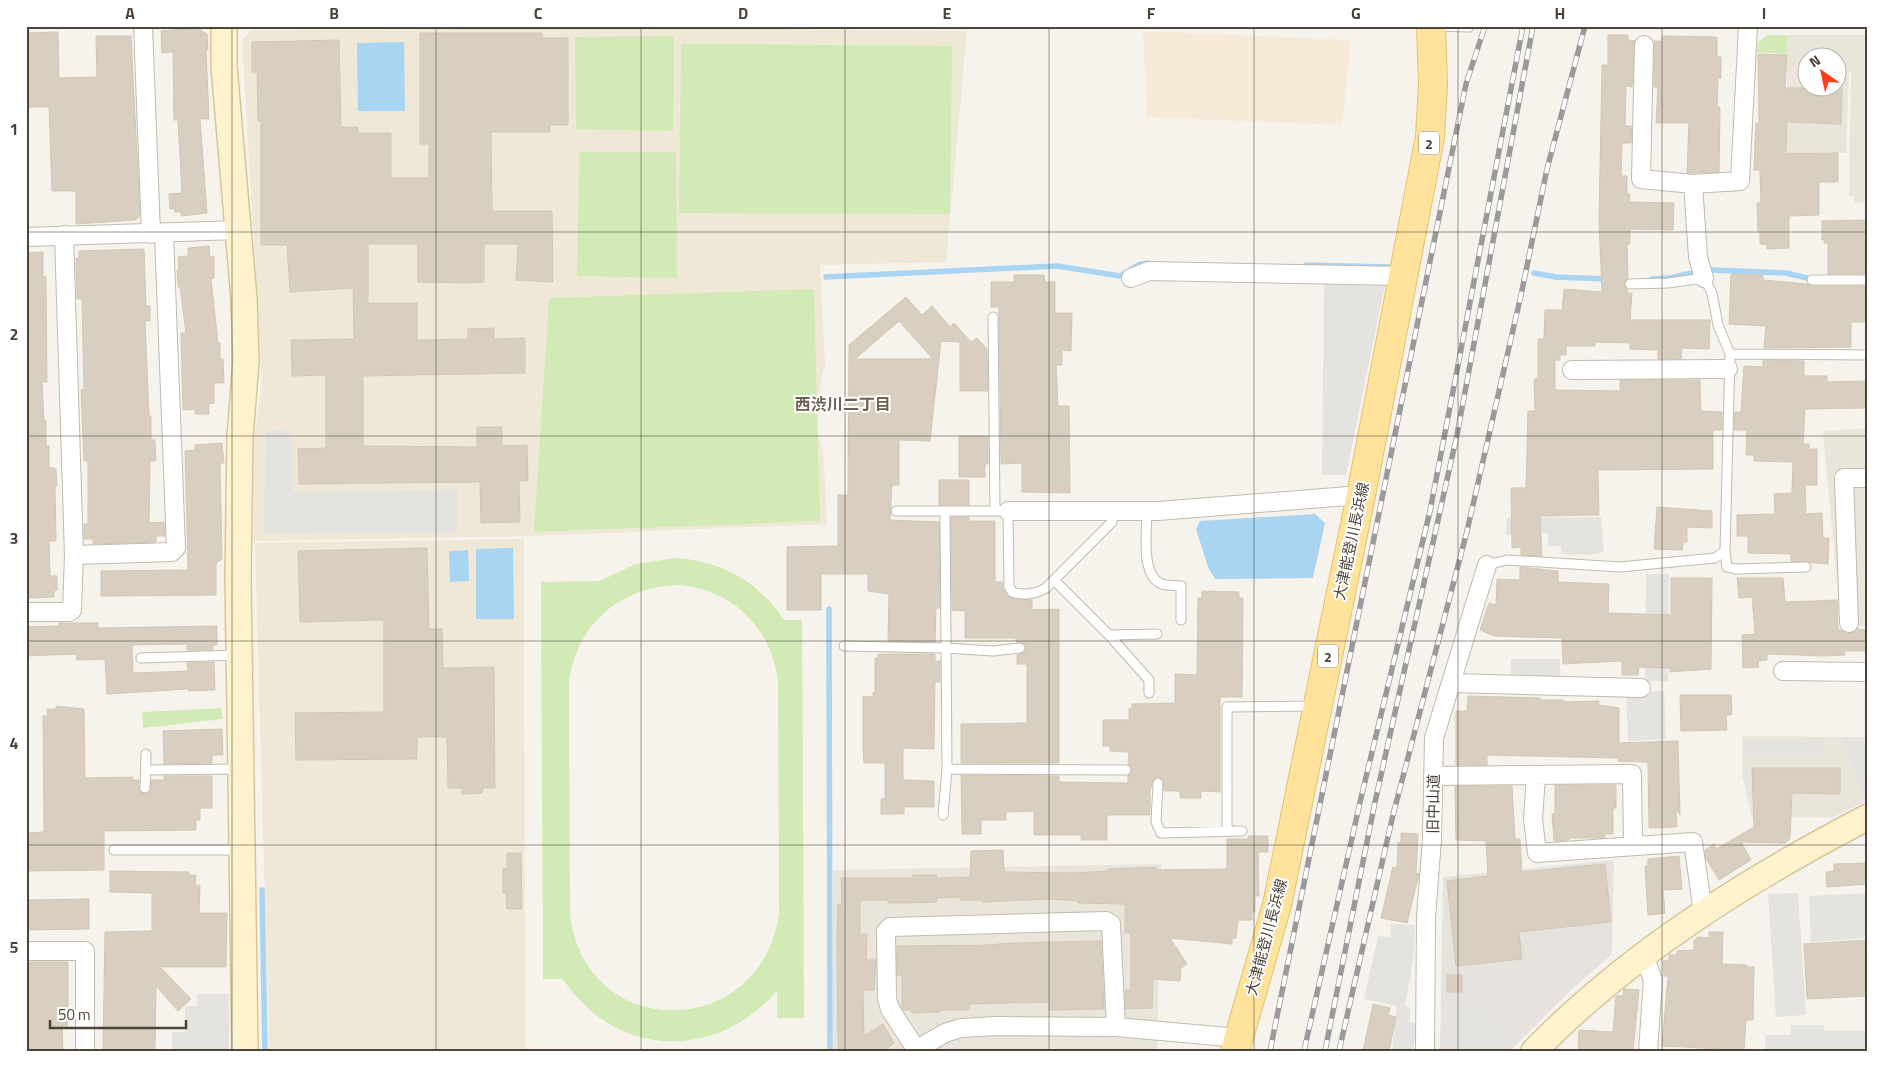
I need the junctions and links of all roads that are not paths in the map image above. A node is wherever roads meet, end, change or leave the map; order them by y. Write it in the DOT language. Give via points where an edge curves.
graph roads {
  1 [pos="143,26"];
  2 [pos="224,26"];
  3 [pos="1430,26"];
  4 [pos="1748,26"];
  5 [pos="1470,27"];
  6 [pos="1644,45"];
  7 [pos="1692,184"];
  8 [pos="238,230"];
  9 [pos="158,234"];
  10 [pos="64,235"];
  11 [pos="26,237"];
  12 [pos="1403,276"];
  13 [pos="1130,278"];
  14 [pos="1704,278"];
  15 [pos="1812,280"];
  16 [pos="1868,280"];
  17 [pos="1630,284"];
  18 [pos="993,316"];
  19 [pos="1868,355"];
  20 [pos="1729,361"];
  21 [pos="1572,370"];
  22 [pos="1868,478"];
  23 [pos="1361,495"];
  24 [pos="896,511"];
  25 [pos="945,511"];
  26 [pos="1002,511"];
  27 [pos="1147,511"];
  28 [pos="1112,512"];
  29 [pos="1725,551"];
  30 [pos="74,555"];
  31 [pos="1488,565"];
  32 [pos="1806,568"];
  33 [pos="1054,580"];
  34 [pos="26,612"];
  35 [pos="1181,620"];
  36 [pos="1850,624"];
  37 [pos="1156,634"];
  38 [pos="1109,635"];
  39 [pos="844,646"];
  40 [pos="945,648"];
  41 [pos="1020,648"];
  42 [pos="238,655"];
  43 [pos="141,658"];
  44 [pos="1783,671"];
  45 [pos="1868,672"];
  46 [pos="1451,683"];
  47 [pos="1641,688"];
  48 [pos="1149,693"];
  49 [pos="1318,706"];
  50 [pos="146,754"];
  51 [pos="240,769"];
  52 [pos="947,769"];
  53 [pos="146,770"];
  54 [pos="1126,770"];
  55 [pos="1433,776"];
  56 [pos="1536,776"];
  57 [pos="1158,782"];
  58 [pos="145,788"];
  59 [pos="943,815"];
  60 [pos="1868,817"];
  61 [pos="1242,831"];
  62 [pos="1227,832"];
  63 [pos="1633,846"];
  64 [pos="114,850"];
  65 [pos="241,850"];
  66 [pos="1703,912"];
  67 [pos="26,951"];
  68 [pos="1644,955"];
  69 [pos="1116,1027"];
  70 [pos="1237,1045"];
  71 [pos="915,1050"];
  72 [pos="84,1051"];
  73 [pos="245,1051"];
  74 [pos="1425,1051"];
  75 [pos="1534,1051"];
  76 [pos="1648,1051"];
  1 -- 9 [label="street"];
  2 -- 8 [label="street" via="226,102"];
  3 -- 5 [label="lane"];
  3 -- 12 [label="main road, 大津能登川長浜線 / 2" via="1433,84 1430,136"];
  4 -- 7 [label="street" via="1740,181"];
  6 -- 7 [label="street" via="1641,179"];
  7 -- 14 [label="street" via="1698,257"];
  8 -- 9 [label="street"];
  8 -- 42 [label="street" via="246,362 240,437"];
  9 -- 10 [label="street"];
  9 -- 30 [label="street" via="176,548 172,552"];
  10 -- 11 [label="street"];
  10 -- 30 [label="street"];
  12 -- 13 [label="street" via="1149,271"];
  12 -- 23 [label="main road, 大津能登川長浜線 / 2"];
  14 -- 17 [label="lane"];
  14 -- 20 [label="lane" via="1712,293"];
  15 -- 16 [label="lane"];
  18 -- 26 [label="lane"];
  19 -- 20 [label="lane"];
  20 -- 21 [label="street"];
  20 -- 29 [label="lane"];
  22 -- 36 [label="street" via="1844,478"];
  23 -- 27 [label="street"];
  23 -- 49 [label="main road, 大津能登川長浜線 / 2"];
  24 -- 25 [label="lane"];
  25 -- 26 [label="lane"];
  25 -- 40 [label="lane"];
  26 -- 28 [label="street"];
  26 -- 33 [label="lane" via="1012,592 1037,594"];
  27 -- 28 [label="street"];
  27 -- 35 [label="lane" via="1146,560 1150,574 1161,584 1181,586"];
  28 -- 33 [label="lane" via="1112,522"];
  29 -- 31 [label="lane" via="1715,558 1691,562 1620,567 1507,560"];
  29 -- 32 [label="lane" via="1727,566 1735,568"];
  30 -- 34 [label="street" via="72,610"];
  31 -- 46 [label="street, 旧中山道"];
  33 -- 38 [label="lane"];
  37 -- 38 [label="lane"];
  38 -- 48 [label="lane" via="1149,680"];
  39 -- 40 [label="lane"];
  40 -- 41 [label="lane" via="993,651"];
  40 -- 52 [label="lane"];
  42 -- 43 [label="lane"];
  42 -- 51 [label="street"];
  44 -- 45 [label="street"];
  46 -- 47 [label="street"];
  46 -- 55 [label="street, 旧中山道" via="1434,738"];
  49 -- 62 [label="lane" via="1227,707"];
  49 -- 70 [label="main road, 大津能登川長浜線 / 2" via="1277,906"];
  50 -- 53 [label="lane"];
  51 -- 53 [label="lane"];
  51 -- 65 [label="street"];
  52 -- 54 [label="lane"];
  52 -- 59 [label="lane"];
  53 -- 58 [label="lane"];
  55 -- 56 [label="street"];
  55 -- 74 [label="street, 旧中山道" via="1426,917"];
  56 -- 63 [label="street" via="1632,774"];
  56 -- 63 [label="street" via="1533,819 1537,852"];
  57 -- 62 [label="lane" via="1156,822 1161,833"];
  60 -- 66 [label="street" via="1766,872"];
  61 -- 62 [label="lane"];
  63 -- 66 [label="street" via="1693,842"];
  64 -- 65 [label="lane"];
  65 -- 73 [label="street"];
  66 -- 68 [label="street"];
  67 -- 72 [label="street" via="85,951"];
  68 -- 75 [label="street" via="1552,1031"];
  68 -- 76 [label="street" via="1653,980"];
  69 -- 70 [label="street"];
  69 -- 71 [label="street" via="961,1028"];
  69 -- 71 [label="street" via="1111,924 1106,921 890,927 886,931 887,999"];
}
